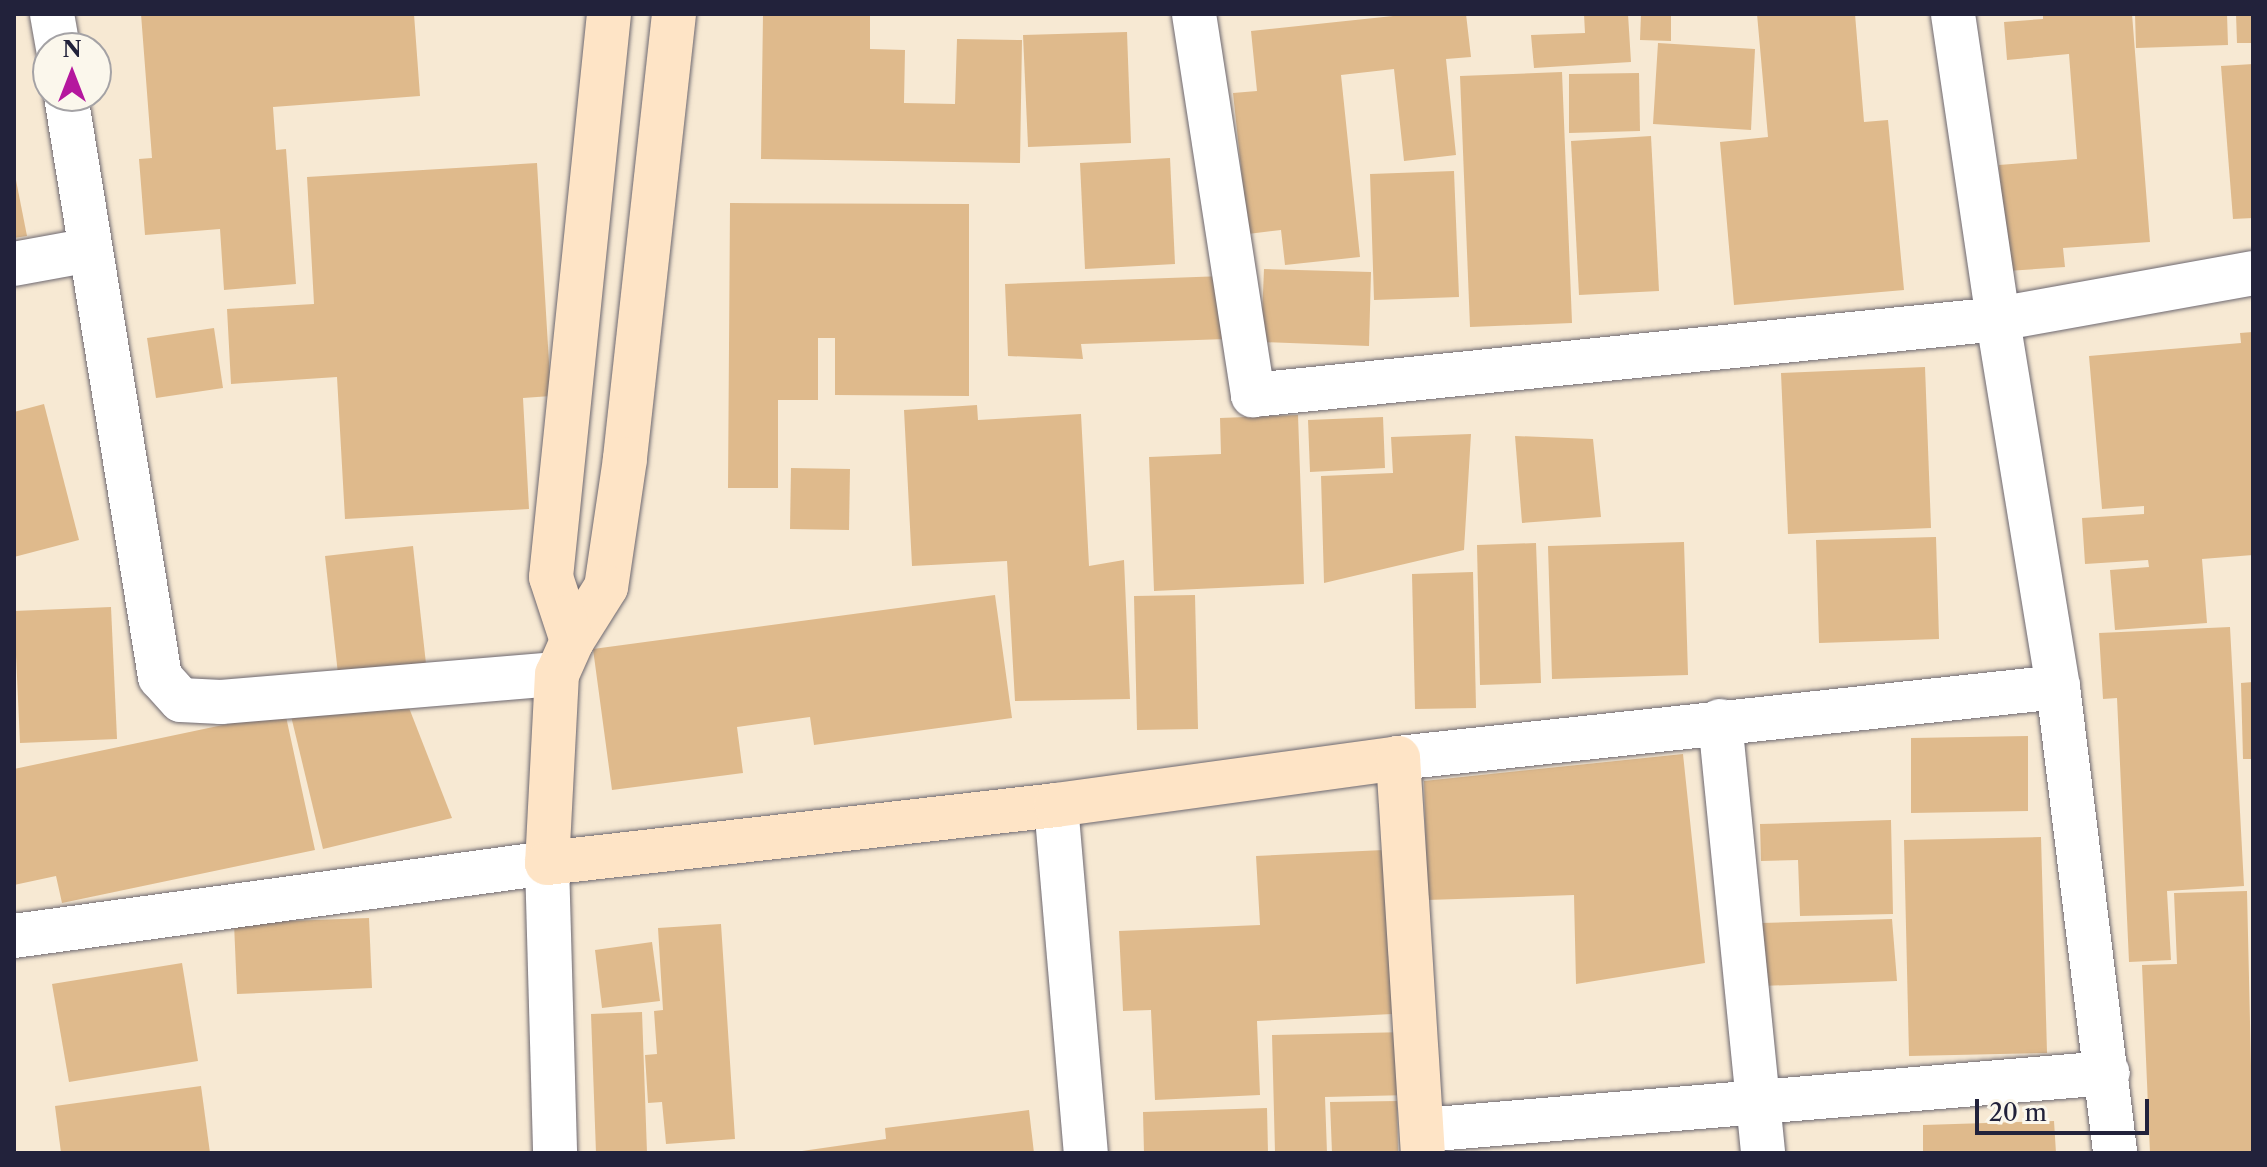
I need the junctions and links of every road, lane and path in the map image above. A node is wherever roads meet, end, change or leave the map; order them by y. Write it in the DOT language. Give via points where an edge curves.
graph roads {
  1 [pos="609,14"];
  2 [pos="674,14"];
  3 [pos="1194,14"];
  4 [pos="1953,14"];
  5 [pos="68,112"];
  6 [pos="90,250"];
  7 [pos="14,264"];
  8 [pos="2253,273"];
  9 [pos="1998,319"];
  10 [pos="565,658"];
  11 [pos="2058,687"];
  12 [pos="1720,721"];
  13 [pos="1398,758"];
  14 [pos="1056,805"];
  15 [pos="547,863"];
  16 [pos="14,936"];
  17 [pos="2108,1073"];
  18 [pos="1760,1102"];
  19 [pos="1423,1142"];
  20 [pos="555,1153"];
  21 [pos="1086,1153"];
  22 [pos="1763,1153"];
  23 [pos="2115,1153"];
  1 -- 10 [label="street" via="551,577"];
  2 -- 10 [label="street" via="606,587"];
  3 -- 9 [label="street" via="1253,395"];
  4 -- 9 [label="street"];
  5 -- 6 [label="street"];
  6 -- 7 [label="street"];
  6 -- 10 [label="street" via="160,677 181,700 221,702"];
  8 -- 9 [label="street"];
  9 -- 11 [label="street"];
  10 -- 15 [label="street"];
  11 -- 12 [label="street"];
  11 -- 17 [label="street"];
  12 -- 13 [label="street"];
  12 -- 18 [label="street"];
  13 -- 14 [label="street"];
  13 -- 19 [label="street"];
  14 -- 15 [label="street"];
  14 -- 21 [label="street"];
  15 -- 16 [label="street"];
  15 -- 20 [label="street"];
  17 -- 18 [label="street"];
  17 -- 23 [label="street"];
  18 -- 19 [label="street"];
  18 -- 22 [label="street"];
}
